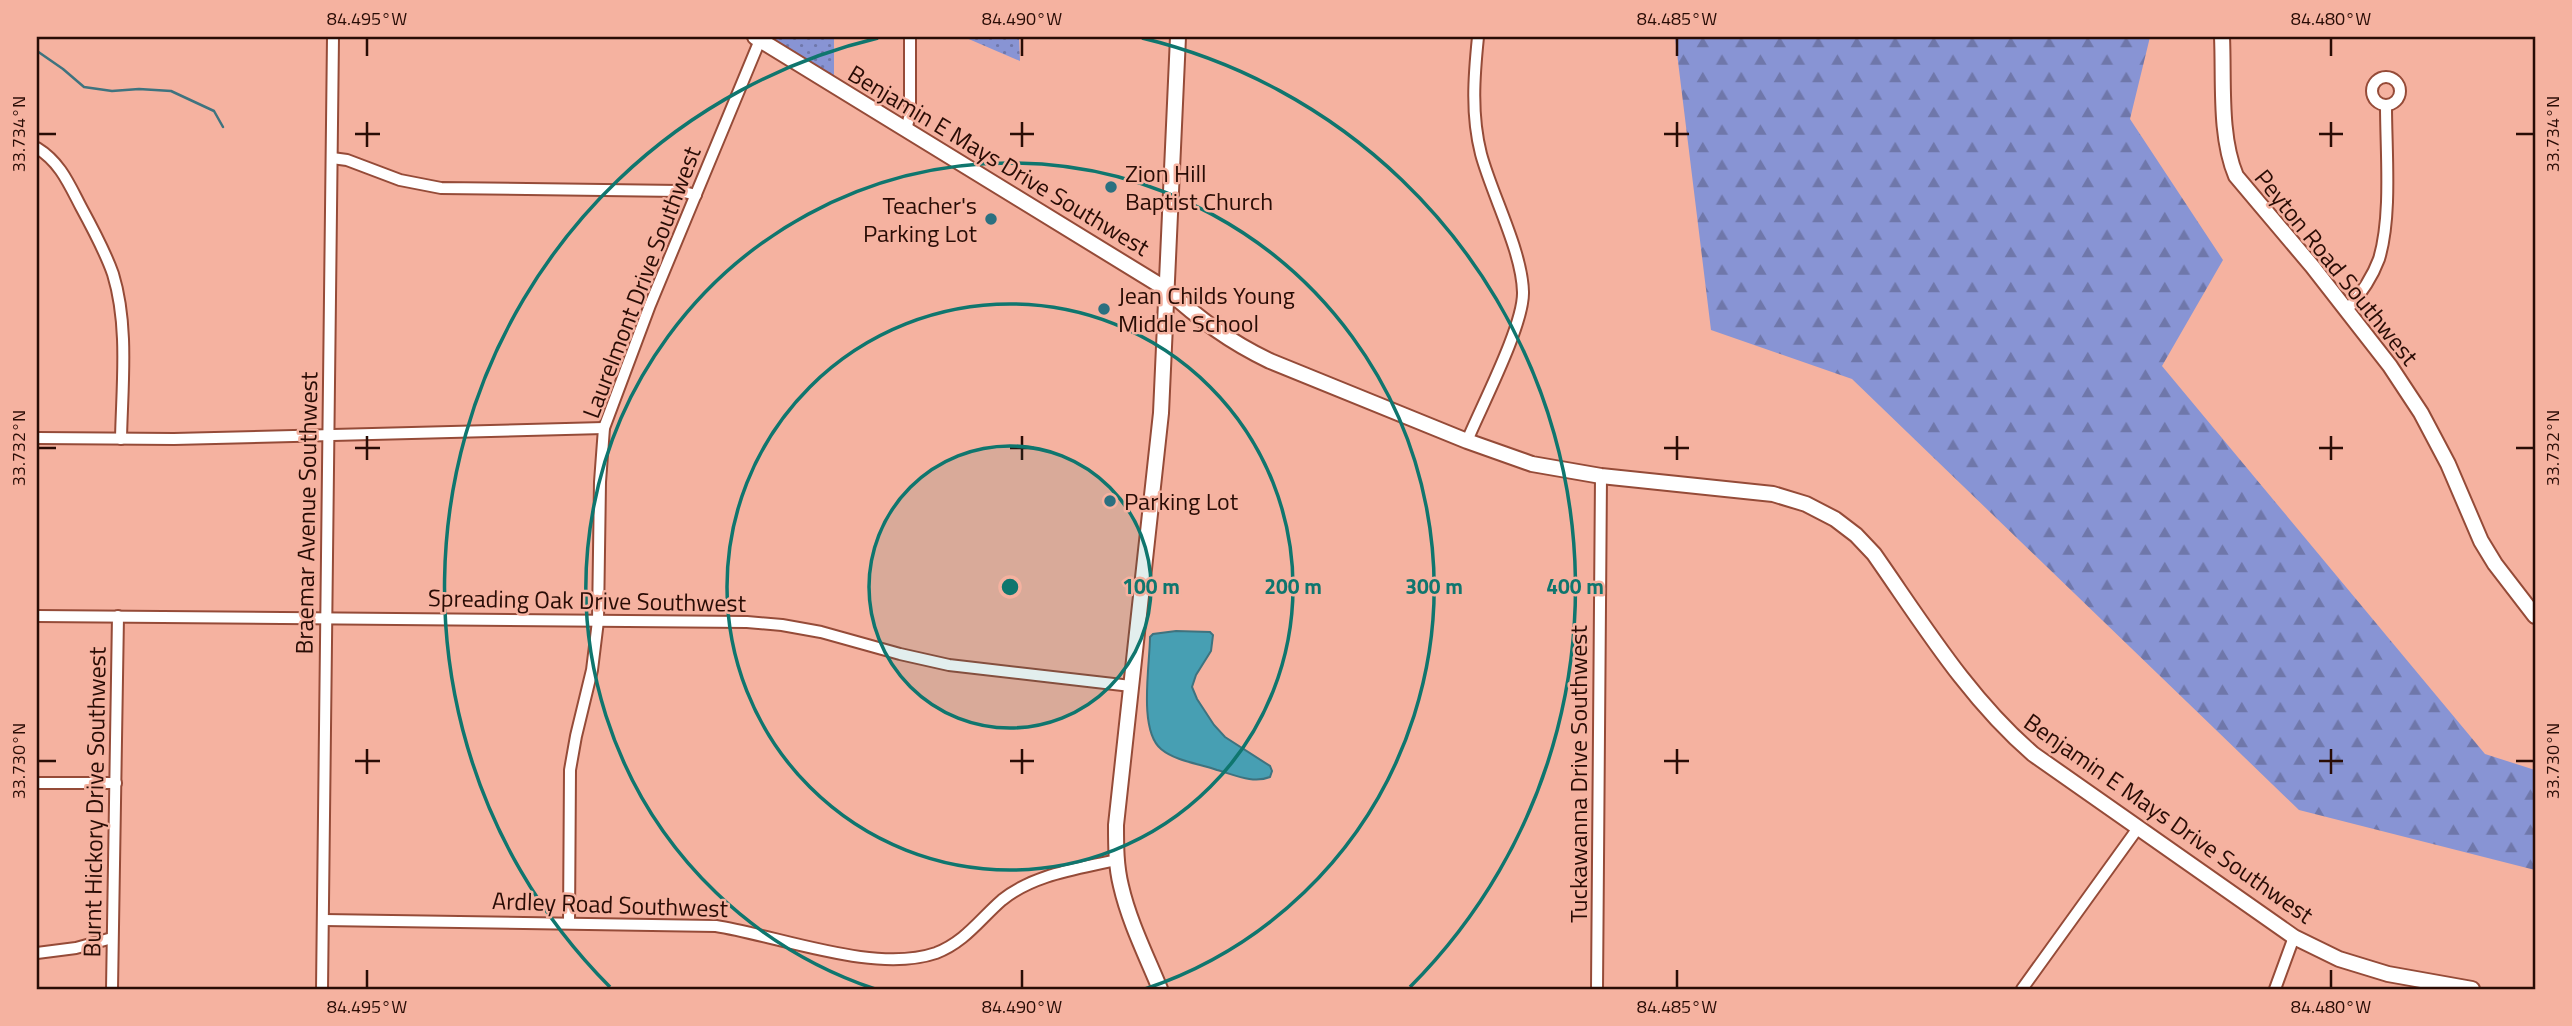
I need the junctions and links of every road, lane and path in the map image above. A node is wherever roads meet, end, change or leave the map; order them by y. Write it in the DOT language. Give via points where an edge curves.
graph roads {
  1 [pos="333,37"];
  2 [pos="911,37"];
  3 [pos="1178,37"];
  4 [pos="1478,37"];
  5 [pos="2222,37"];
  6 [pos="757,38"];
  7 [pos="2386,106"];
  8 [pos="906,130"];
  9 [pos="37,148"];
  10 [pos="332,158"];
  11 [pos="696,195"];
  12 [pos="1166,289"];
  13 [pos="2347,310"];
  14 [pos="604,428"];
  15 [pos="328,435"];
  16 [pos="37,438"];
  17 [pos="121,439"];
  18 [pos="1467,441"];
  19 [pos="1601,476"];
  20 [pos="37,615"];
  21 [pos="118,616"];
  22 [pos="2535,616"];
  23 [pos="325,618"];
  24 [pos="598,621"];
  25 [pos="1131,686"];
  26 [pos="37,783"];
  27 [pos="116,783"];
  28 [pos="2138,828"];
  29 [pos="1116,860"];
  30 [pos="324,920"];
  31 [pos="569,922"];
  32 [pos="2294,937"];
  33 [pos="112,938"];
  34 [pos="37,953"];
  35 [pos="112,989"];
  36 [pos="322,989"];
  37 [pos="1160,989"];
  38 [pos="1598,989"];
  39 [pos="2022,989"];
  40 [pos="2275,989"];
  41 [pos="2472,989"];
  1 -- 10 [label="street, Braemar Avenue Southwest"];
  2 -- 8 [label="street"];
  3 -- 12 [label="street"];
  4 -- 18 [label="street" via="1476,130 1520,269 1523,293 1512,336"];
  5 -- 13 [label="street, Peyton Road Southwest" via="2226,142 2236,177"];
  6 -- 8 [label="street, Benjamin E Mays Drive Southwest"];
  6 -- 11 [label="street, Laurelmont Drive Southwest"];
  7 -- 13 [label="street" via="2383,244 2370,279"];
  8 -- 12 [label="street, Benjamin E Mays Drive Southwest"];
  9 -- 17 [label="street" via="61,170 113,274 122,324"];
  10 -- 11 [label="street" via="441,188 680,191"];
  10 -- 15 [label="street, Braemar Avenue Southwest"];
  11 -- 14 [label="street, Laurelmont Drive Southwest"];
  12 -- 18 [label="street, Benjamin E Mays Drive Southwest" via="1241,347"];
  12 -- 25 [label="street" via="1161,413"];
  13 -- 22 [label="street, Peyton Road Southwest" via="2421,413 2488,552"];
  14 -- 15 [label="street"];
  14 -- 24 [label="street, Laurelmont Drive Southwest"];
  15 -- 17 [label="street"];
  15 -- 23 [label="street, Braemar Avenue Southwest"];
  16 -- 17 [label="street"];
  18 -- 19 [label="street, Benjamin E Mays Drive Southwest" via="1532,464"];
  19 -- 28 [label="street, Benjamin E Mays Drive Southwest" via="1773,494 1835,519 1874,554 1998,724"];
  19 -- 38 [label="street, Tuckawanna Drive Southwest"];
  20 -- 21 [label="street, Spreading Oak Drive Southwest"];
  21 -- 23 [label="street, Spreading Oak Drive Southwest"];
  21 -- 27 [label="street, Burnt Hickory Drive Southwest"];
  23 -- 24 [label="street, Spreading Oak Drive Southwest"];
  23 -- 30 [label="street, Braemar Avenue Southwest"];
  24 -- 25 [label="street, Spreading Oak Drive Southwest" via="782,625 949,665"];
  24 -- 31 [label="street, Laurelmont Drive Southwest" via="570,770"];
  25 -- 29 [label="street"];
  26 -- 27 [label="street"];
  27 -- 33 [label="street, Burnt Hickory Drive Southwest"];
  28 -- 32 [label="street, Benjamin E Mays Drive Southwest"];
  28 -- 39 [label="street"];
  29 -- 31 [label="street, Ardley Road Southwest" via="1029,883 1003,900 957,943 909,958 836,953 716,926"];
  29 -- 37 [label="street" via="1128,909"];
  30 -- 31 [label="street, Ardley Road Southwest"];
  30 -- 36 [label="street, Braemar Avenue Southwest"];
  32 -- 40 [label="street"];
  32 -- 41 [label="street, Benjamin E Mays Drive Southwest" via="2339,959 2388,974"];
  33 -- 34 [label="street"];
  33 -- 35 [label="street, Burnt Hickory Drive Southwest"];
}
